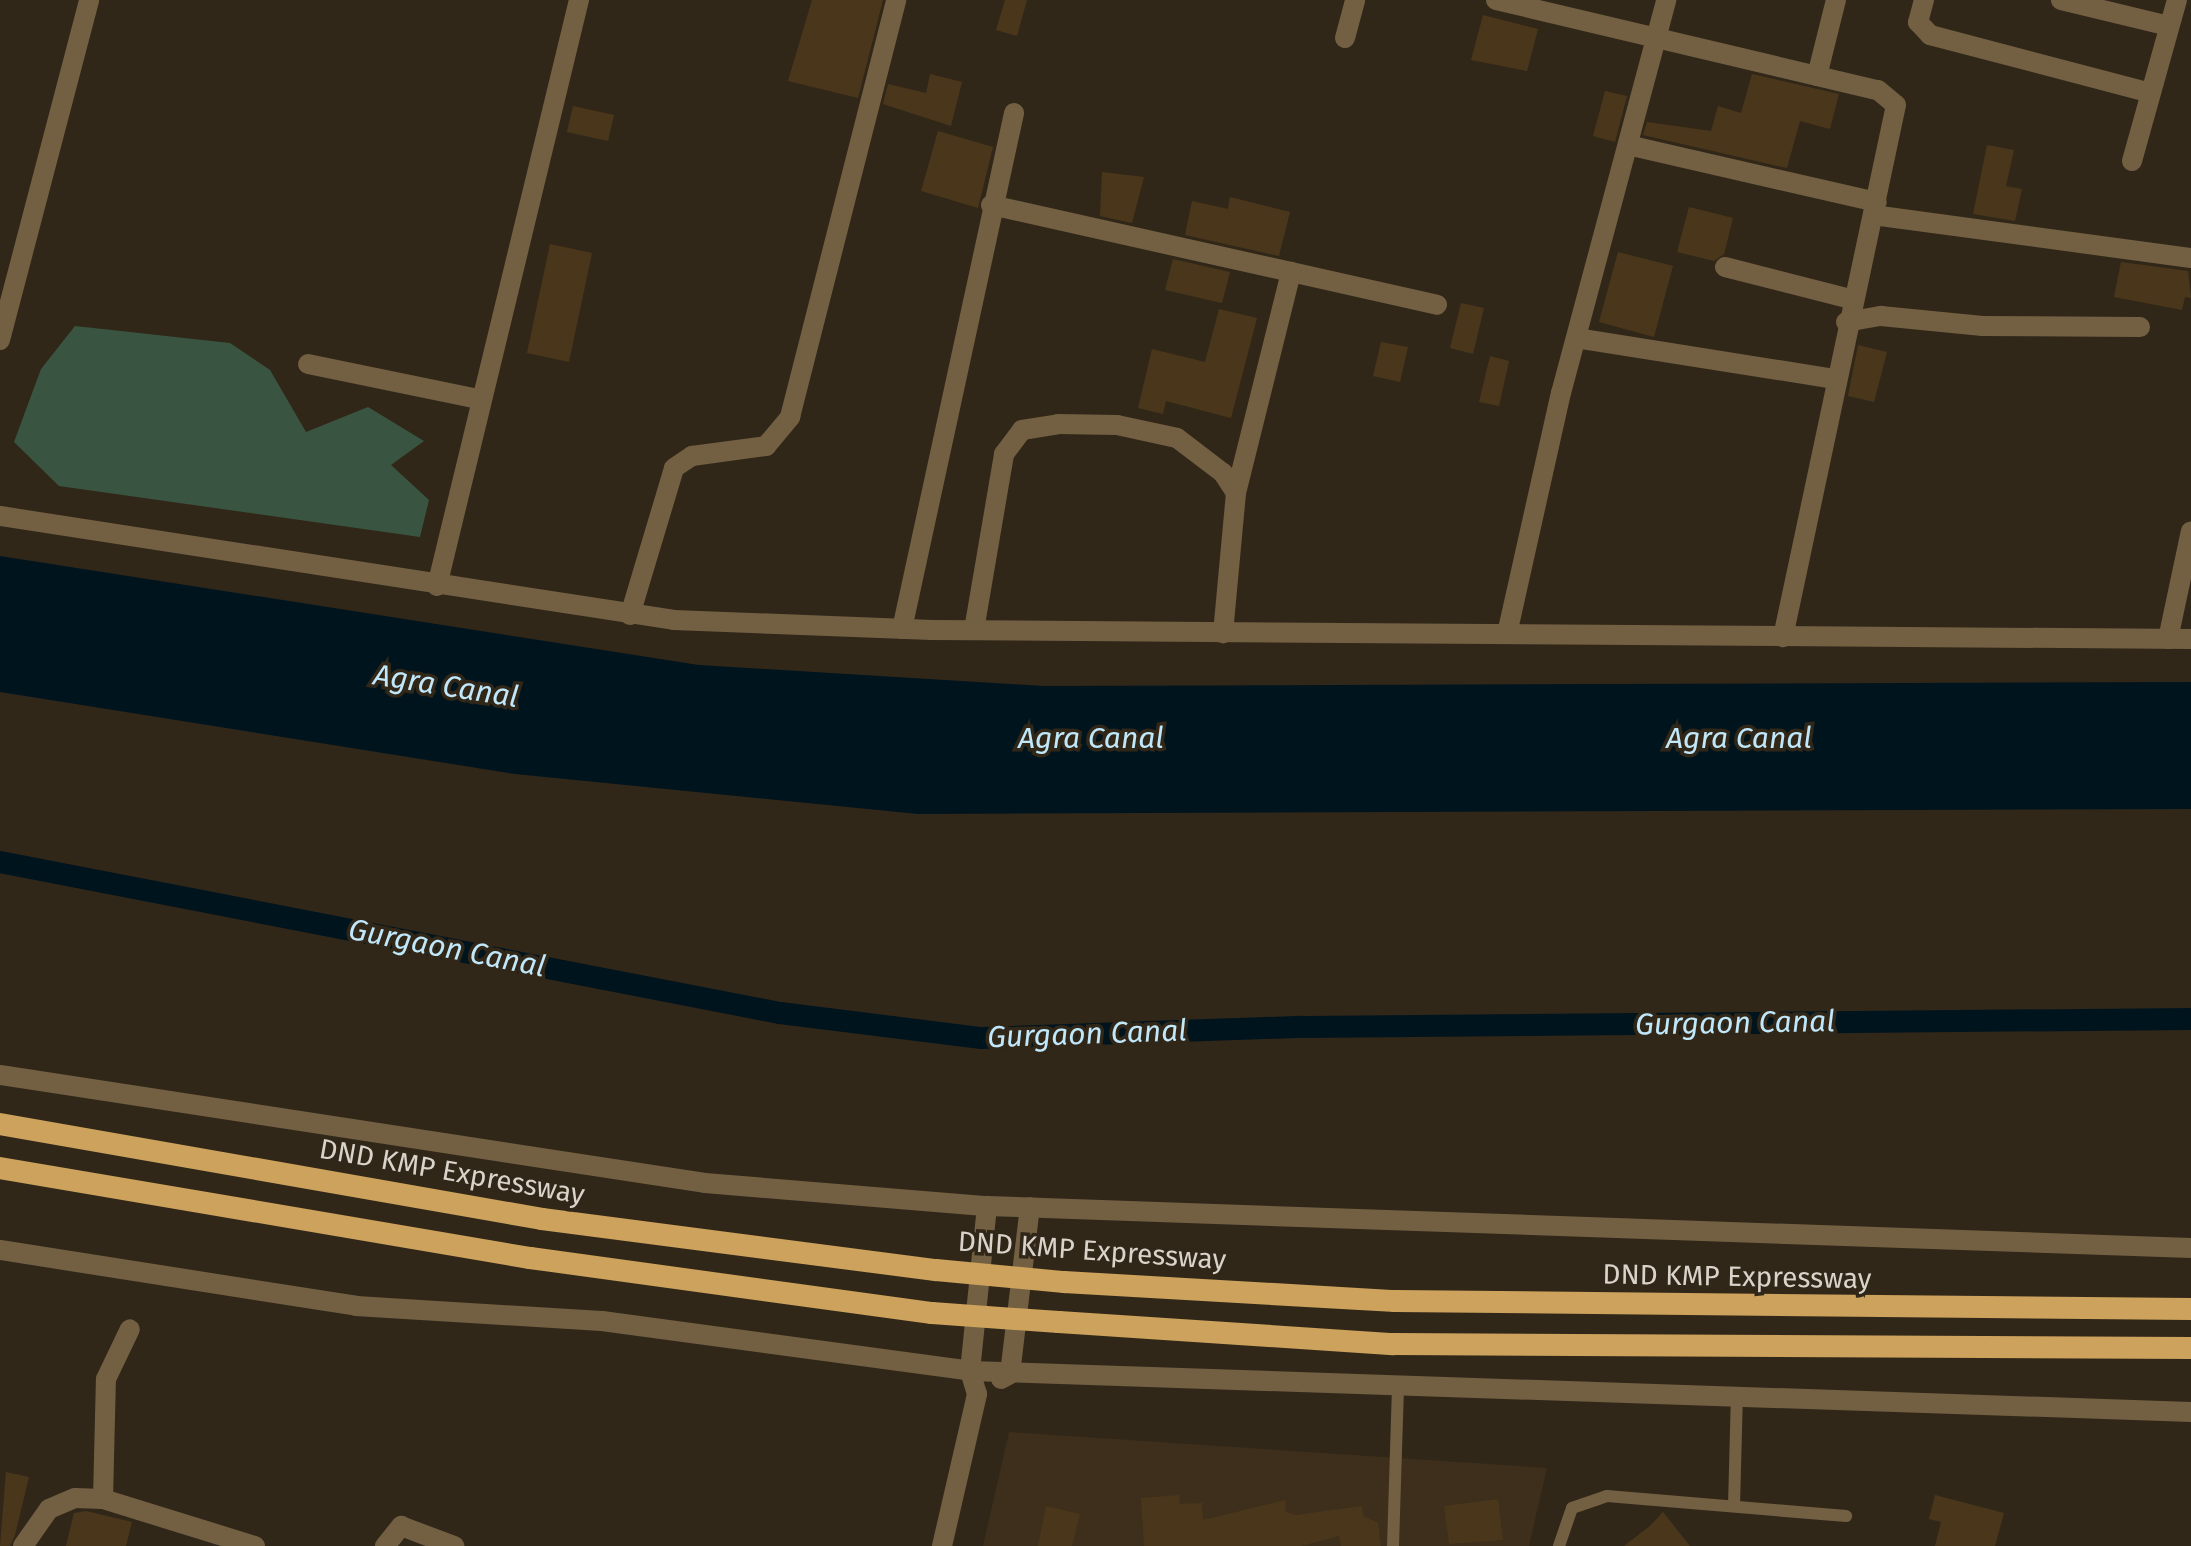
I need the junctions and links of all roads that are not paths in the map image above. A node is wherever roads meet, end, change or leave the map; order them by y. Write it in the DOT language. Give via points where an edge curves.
graph roads {
  1 [pos="89,0"];
  2 [pos="579,0"];
  3 [pos="896,0"];
  4 [pos="1355,0"];
  5 [pos="1496,0"];
  6 [pos="1666,0"];
  7 [pos="1836,0"];
  8 [pos="1924,0"];
  9 [pos="2061,0"];
  10 [pos="2177,0"];
  11 [pos="2169,26"];
  12 [pos="1345,38"];
  13 [pos="1656,40"];
  14 [pos="1817,76"];
  15 [pos="2151,93"];
  16 [pos="1014,113"];
  17 [pos="1632,146"];
  18 [pos="2132,161"];
  19 [pos="991,205"];
  20 [pos="1875,208"];
  21 [pos="2191,258"];
  22 [pos="1725,267"];
  23 [pos="1291,272"];
  24 [pos="1851,299"];
  25 [pos="1437,305"];
  26 [pos="1846,322"];
  27 [pos="2140,327"];
  28 [pos="1576,338"];
  29 [pos="0,340"];
  30 [pos="308,364"];
  31 [pos="1834,379"];
  32 [pos="479,399"];
  33 [pos="1236,493"];
  34 [pos="0,516"];
  35 [pos="2191,531"];
  36 [pos="437,586"];
  37 [pos="630,615"];
  38 [pos="902,629"];
  39 [pos="974,630"];
  40 [pos="1223,633"];
  41 [pos="1507,634"];
  42 [pos="1783,637"];
  43 [pos="2168,639"];
  44 [pos="2191,639"];
  45 [pos="0,1075"];
  46 [pos="0,1124"];
  47 [pos="0,1168"];
  48 [pos="987,1206"];
  49 [pos="1030,1207"];
  50 [pos="2191,1248"];
  51 [pos="0,1250"];
  52 [pos="2191,1309"];
  53 [pos="130,1329"];
  54 [pos="2191,1348"];
  55 [pos="970,1371"];
  56 [pos="1010,1374"];
  57 [pos="1398,1388"];
  58 [pos="977,1394"];
  59 [pos="1737,1395"];
  60 [pos="2191,1412"];
  61 [pos="103,1499"];
  62 [pos="1734,1506"];
  63 [pos="1846,1516"];
  64 [pos="23,1546"];
  65 [pos="255,1546"];
  66 [pos="385,1546"];
  67 [pos="454,1546"];
  68 [pos="942,1546"];
  69 [pos="1393,1546"];
  70 [pos="1559,1546"];
  1 -- 29 [label="street"];
  2 -- 32 [label="street"];
  3 -- 37 [label="street" via="790,417 766,446 692,456 674,468"];
  4 -- 12 [label="street"];
  5 -- 13 [label="street"];
  6 -- 13 [label="street"];
  7 -- 14 [label="street"];
  8 -- 15 [label="street" via="1918,22 1930,35"];
  9 -- 11 [label="street"];
  10 -- 11 [label="street"];
  11 -- 15 [label="street"];
  13 -- 14 [label="street"];
  13 -- 17 [label="street"];
  14 -- 20 [label="street" via="1878,90 1896,105"];
  15 -- 18 [label="street"];
  16 -- 19 [label="street"];
  17 -- 20 [label="street"];
  17 -- 28 [label="street"];
  19 -- 23 [label="street"];
  19 -- 38 [label="street"];
  20 -- 21 [label="street"];
  20 -- 24 [label="street"];
  22 -- 24 [label="street"];
  23 -- 25 [label="street"];
  23 -- 33 [label="street"];
  24 -- 26 [label="street"];
  26 -- 27 [label="street" via="1881,316 1983,326"];
  26 -- 31 [label="street"];
  28 -- 31 [label="street"];
  28 -- 41 [label="street"];
  30 -- 32 [label="street"];
  31 -- 42 [label="street"];
  32 -- 36 [label="street"];
  33 -- 39 [label="street" via="1210,461 1177,438 1117,425 1022,430 999,470"];
  33 -- 40 [label="street"];
  34 -- 36 [label="street"];
  35 -- 43 [label="street"];
  36 -- 37 [label="street"];
  37 -- 38 [label="street"];
  38 -- 39 [label="street"];
  39 -- 40 [label="street"];
  40 -- 41 [label="street"];
  41 -- 42 [label="street"];
  42 -- 43 [label="street"];
  43 -- 44 [label="street"];
  45 -- 48 [label="street" via="705,1183"];
  46 -- 52 [label="highway, DND KMP Expressway, bridge" via="542,1219 1064,1282 1411,1301"];
  47 -- 54 [label="highway, bridge" via="530,1258 932,1313 1393,1344"];
  48 -- 49 [label="street"];
  48 -- 55 [label="street"];
  49 -- 50 [label="street"];
  49 -- 56 [label="street"];
  51 -- 55 [label="street" via="356,1306 602,1321"];
  53 -- 61 [label="street" via="106,1379"];
  55 -- 56 [label="street"];
  55 -- 58 [label="street"];
  56 -- 57 [label="street"];
  56 -- 58 [label="street"];
  57 -- 59 [label="street"];
  57 -- 69 [label="lane"];
  58 -- 68 [label="street"];
  59 -- 60 [label="street"];
  59 -- 62 [label="lane"];
  61 -- 64 [label="street" via="75,1498 49,1509"];
  61 -- 65 [label="street"];
  62 -- 63 [label="lane"];
  62 -- 70 [label="lane" via="1595,1497 1572,1508"];
  66 -- 67 [label="street" via="401,1526"];
}
